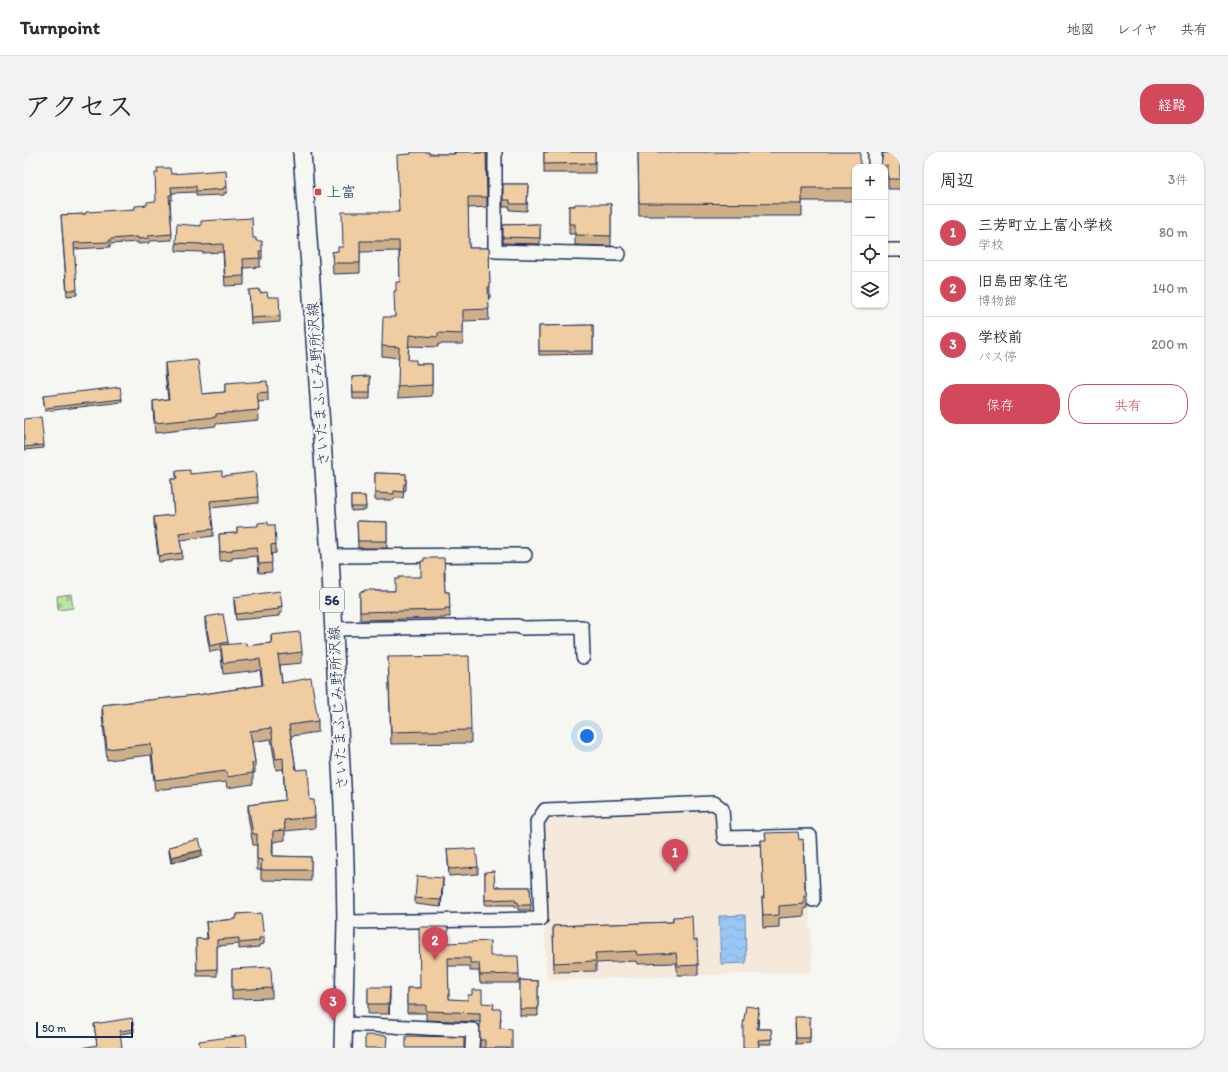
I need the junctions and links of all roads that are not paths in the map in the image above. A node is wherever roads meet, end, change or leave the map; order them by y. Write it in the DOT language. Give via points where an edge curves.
graph roads {
  1 [pos="302,152"];
  2 [pos="495,152"];
  3 [pos="875,152"];
  4 [pos="875,164"];
  5 [pos="888,250"];
  6 [pos="900,250"];
  7 [pos="619,254"];
  8 [pos="525,555"];
  9 [pos="330,556"];
  10 [pos="334,630"];
  11 [pos="583,657"];
  12 [pos="813,900"];
  13 [pos="346,922"];
  14 [pos="344,1024"];
  15 [pos="343,1048"];
  16 [pos="472,1048"];
  1 -- 9 [label="main road, さいたまふじみ野所沢線 / 56"];
  2 -- 7 [label="street" via="495,251"];
  3 -- 4 [label="street"];
  5 -- 6 [label="street"];
  8 -- 9 [label="street"];
  9 -- 10 [label="main road, さいたまふじみ野所沢線 / 56"];
  10 -- 11 [label="street" via="582,627"];
  10 -- 13 [label="main road, さいたまふじみ野所沢線 / 56"];
  12 -- 13 [label="street" via="810,836 724,838 722,809 714,804 545,810 536,822 541,919"];
  13 -- 14 [label="main road, さいたまふじみ野所沢線 / 56"];
  14 -- 15 [label="main road, さいたまふじみ野所沢線 / 56"];
  14 -- 16 [label="street" via="473,1030"];
}
